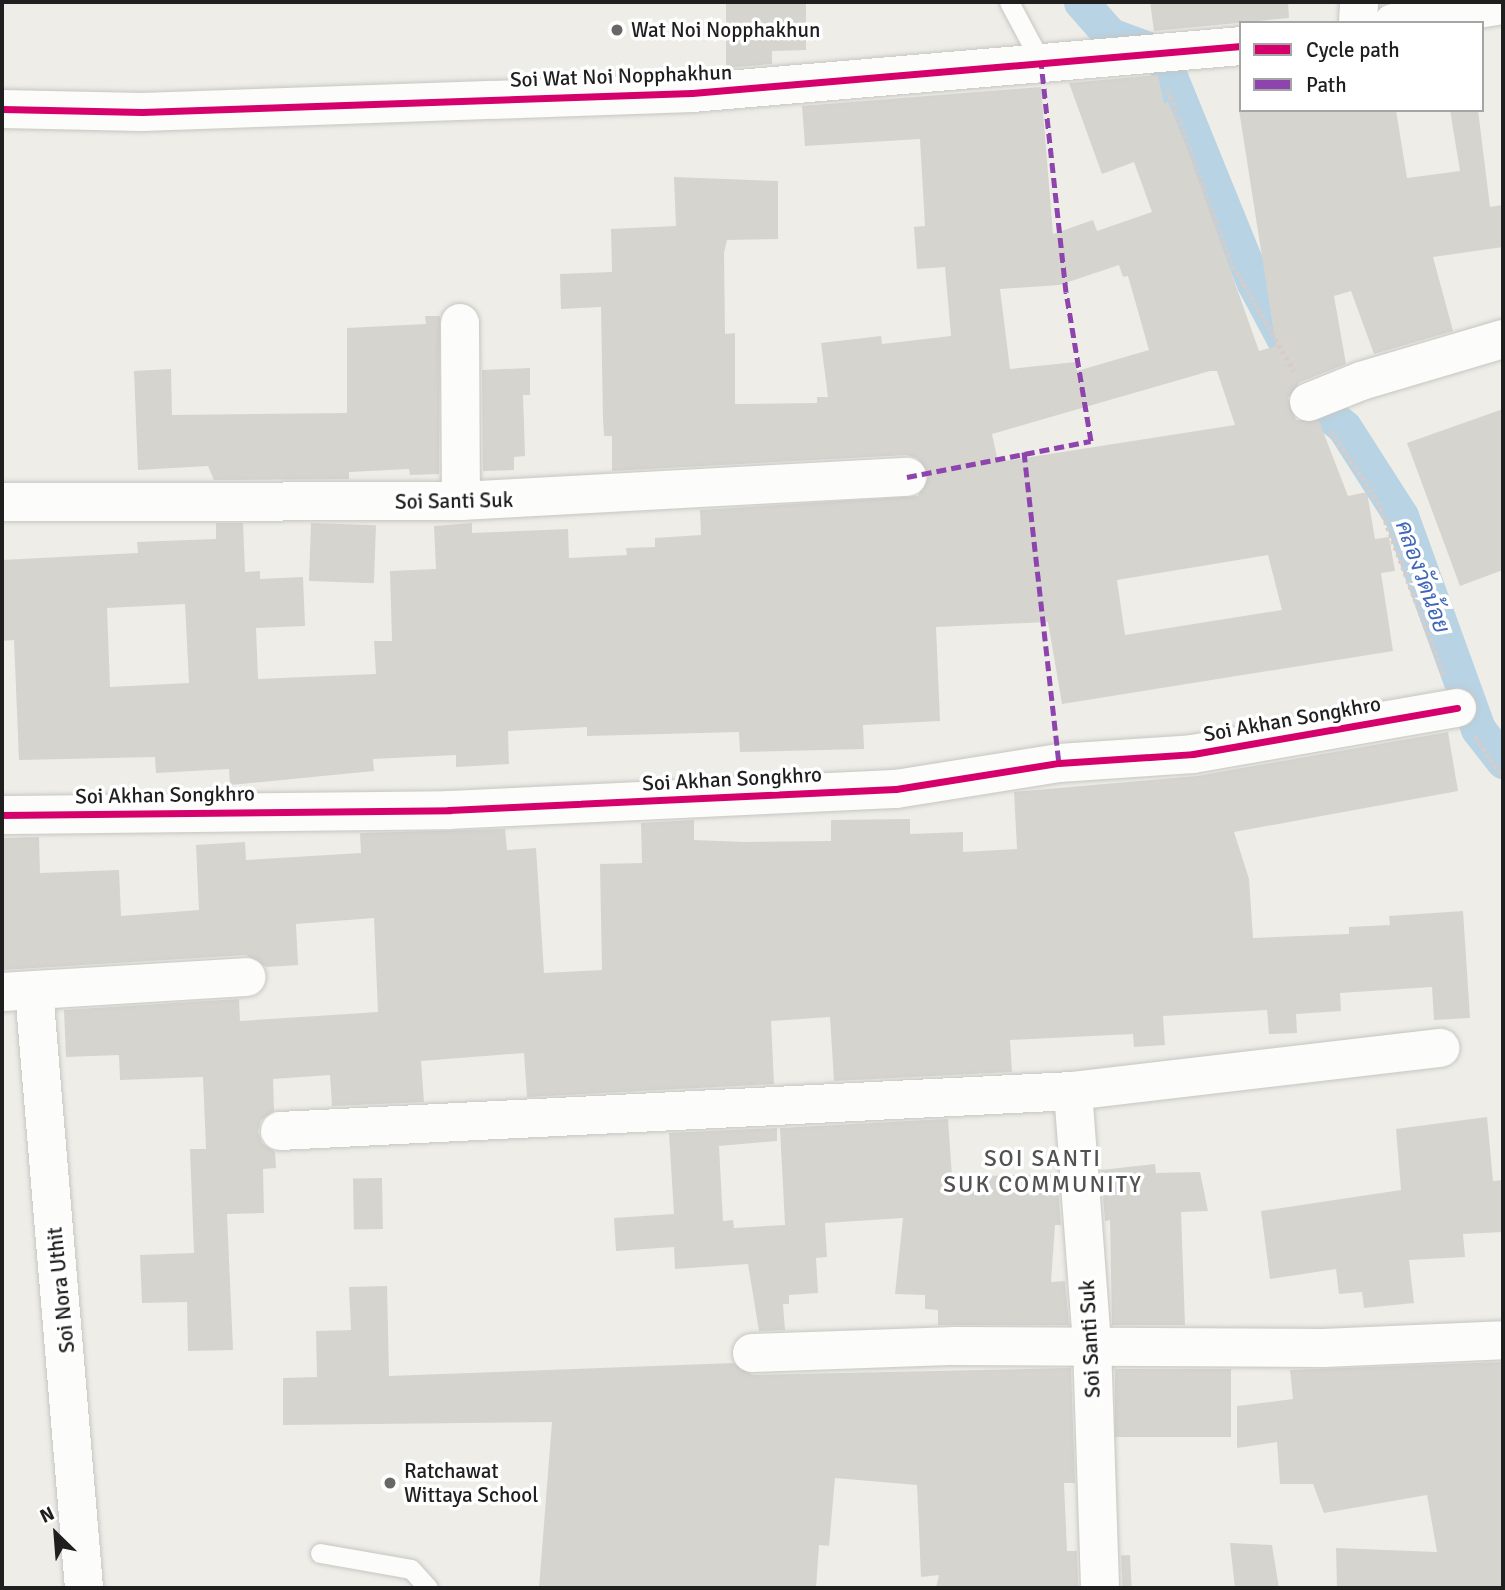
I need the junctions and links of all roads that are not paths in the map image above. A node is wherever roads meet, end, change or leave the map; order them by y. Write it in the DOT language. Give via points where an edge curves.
graph roads {
  1 [pos="1009,2"];
  2 [pos="1359,2"];
  3 [pos="1503,5"];
  4 [pos="1358,21"];
  5 [pos="1405,21"];
  6 [pos="1239,46"];
  7 [pos="1041,62"];
  8 [pos="2,109"];
  9 [pos="460,323"];
  10 [pos="1503,339"];
  11 [pos="1309,402"];
  12 [pos="906,477"];
  13 [pos="461,501"];
  14 [pos="2,502"];
  15 [pos="1457,708"];
  16 [pos="2,815"];
  17 [pos="247,977"];
  18 [pos="18,991"];
  19 [pos="1440,1048"];
  20 [pos="1073,1090"];
  21 [pos="280,1131"];
  22 [pos="1503,1340"];
  23 [pos="1092,1345"];
  24 [pos="752,1353"];
  25 [pos="320,1553"];
  26 [pos="84,1588"];
  27 [pos="428,1588"];
  28 [pos="1100,1588"];
  1 -- 7 [label="lane"];
  2 -- 4 [label="street"];
  3 -- 5 [label="street"];
  6 -- 7 [label="street, Soi Wat Noi Nopphakhun"];
  7 -- 8 [label="street, Soi Wat Noi Nopphakhun" via="692,93 142,112"];
  9 -- 13 [label="street"];
  10 -- 11 [label="street" via="1361,381"];
  12 -- 13 [label="street, Soi Santi Suk" via="776,488"];
  13 -- 14 [label="street, Soi Santi Suk"];
  15 -- 16 [label="street, Soi Akhan Songkhro" via="1193,754 1059,763 896,789 449,810"];
  17 -- 18 [label="street"];
  18 -- 26 [label="street, Soi Nora Uthit"];
  19 -- 20 [label="street"];
  20 -- 21 [label="street"];
  20 -- 23 [label="street, Soi Santi Suk"];
  22 -- 23 [label="street" via="1323,1348"];
  23 -- 24 [label="street"];
  23 -- 28 [label="street, Soi Santi Suk"];
  25 -- 27 [label="lane" via="411,1569"];
}
